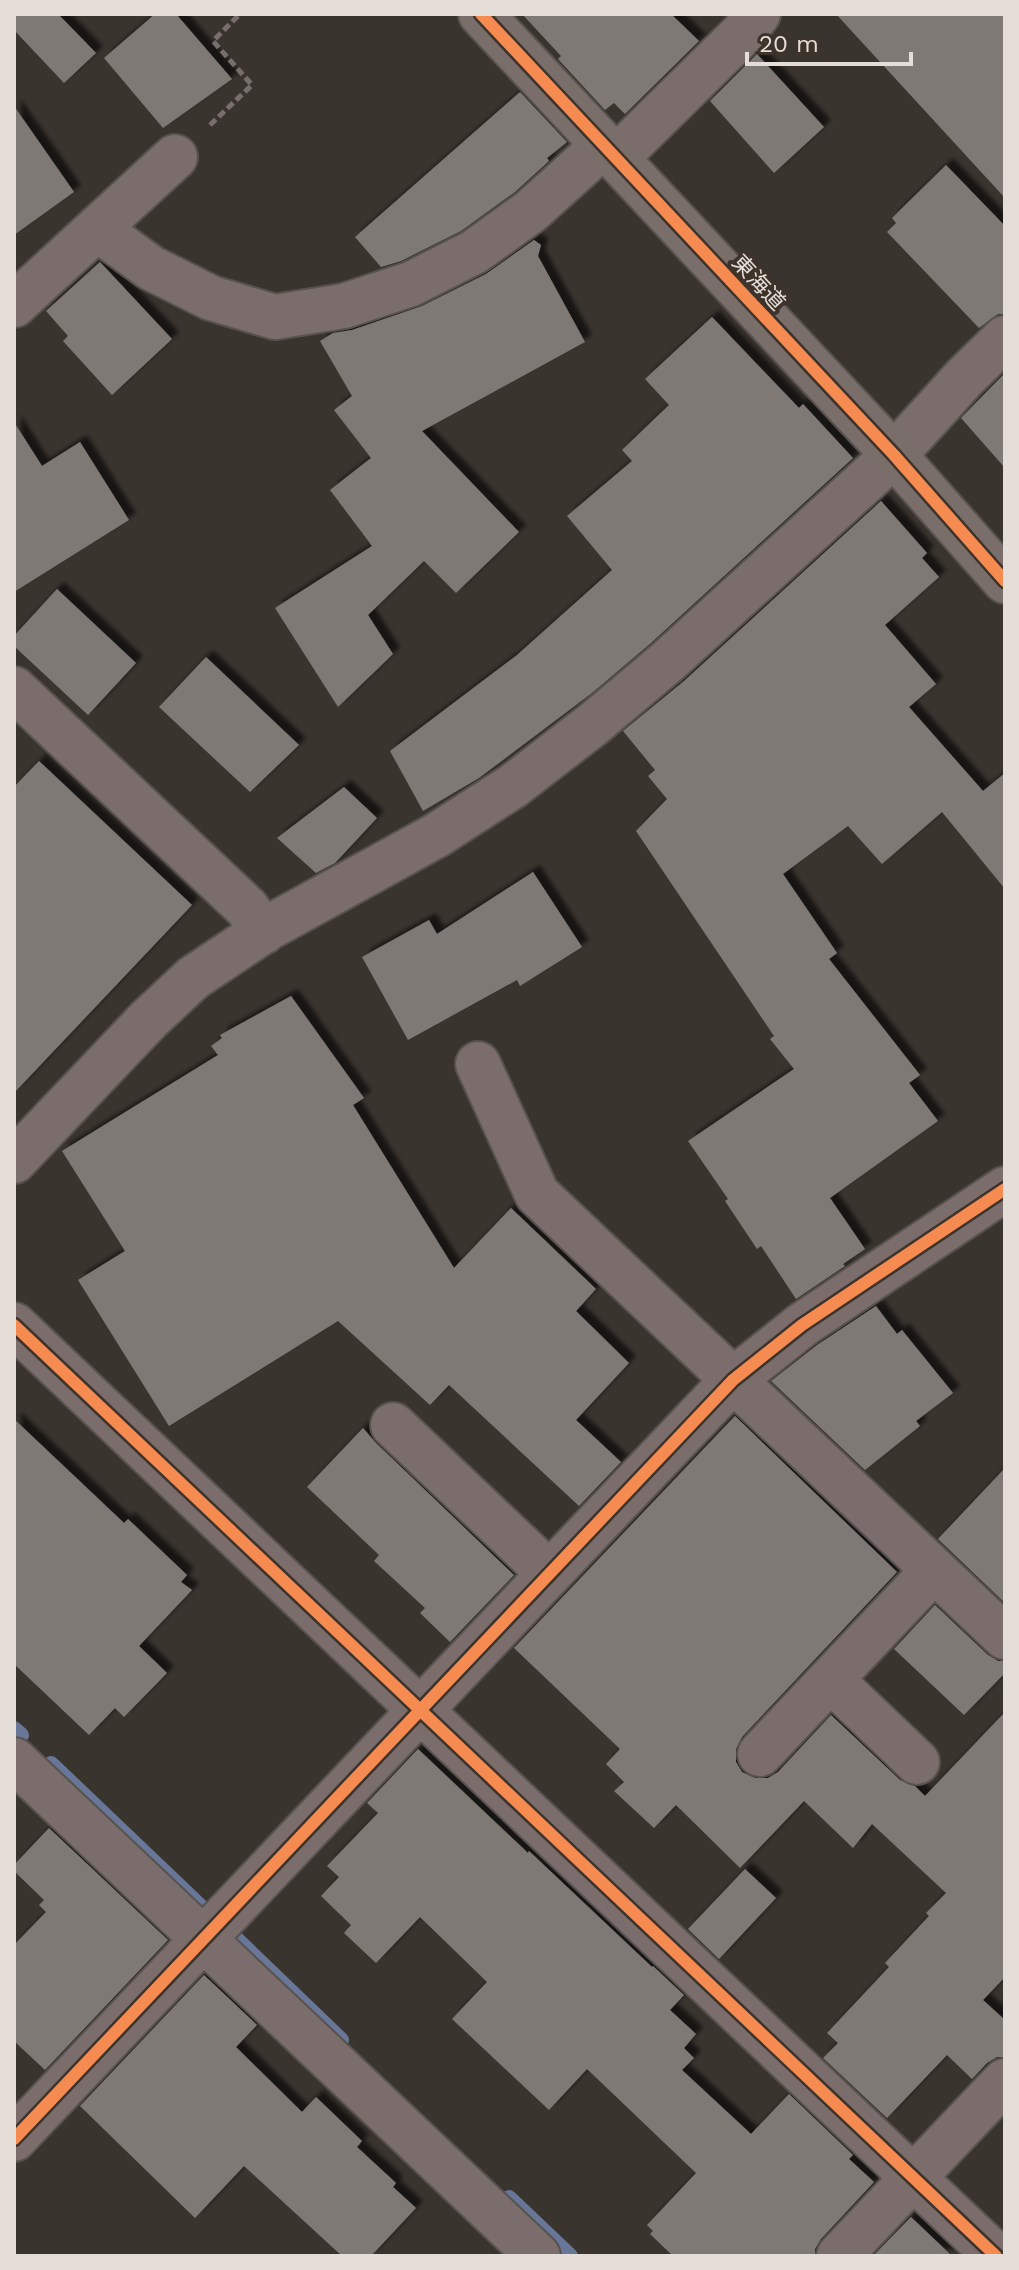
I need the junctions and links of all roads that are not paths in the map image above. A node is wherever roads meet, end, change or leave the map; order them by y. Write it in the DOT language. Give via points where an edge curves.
graph roads {
  1 [pos="481,14"];
  2 [pos="751,23"];
  3 [pos="610,152"];
  4 [pos="175,157"];
  5 [pos="99,227"];
  6 [pos="14,305"];
  7 [pos="1005,338"];
  8 [pos="894,455"];
  9 [pos="1005,581"];
  10 [pos="14,689"];
  11 [pos="263,932"];
  12 [pos="478,1064"];
  13 [pos="14,1161"];
  14 [pos="1005,1189"];
  15 [pos="14,1325"];
  16 [pos="733,1380"];
  17 [pos="393,1425"];
  18 [pos="934,1570"];
  19 [pos="549,1573"];
  20 [pos="1005,1637"];
  21 [pos="831,1680"];
  22 [pos="420,1710"];
  23 [pos="760,1754"];
  24 [pos="14,1760"];
  25 [pos="917,1762"];
  26 [pos="203,1939"];
  27 [pos="1005,2081"];
  28 [pos="14,2139"];
  29 [pos="913,2178"];
  30 [pos="538,2256"];
  31 [pos="839,2256"];
  32 [pos="996,2256"];
  1 -- 3 [label="main road, 東海道"];
  2 -- 3 [label="street"];
  3 -- 5 [label="street" via="474,252 411,284 344,306 275,317 211,298 151,268"];
  3 -- 8 [label="main road, 東海道"];
  4 -- 5 [label="street"];
  5 -- 6 [label="street"];
  7 -- 8 [label="street"];
  8 -- 9 [label="main road, 東海道"];
  8 -- 11 [label="street" via="667,662 513,786"];
  10 -- 11 [label="street" via="247,908"];
  11 -- 13 [label="street" via="193,978"];
  12 -- 16 [label="street" via="537,1194"];
  14 -- 16 [label="street" via="802,1325"];
  15 -- 22 [label="street"];
  16 -- 18 [label="street"];
  16 -- 19 [label="street"];
  17 -- 19 [label="street"];
  18 -- 20 [label="street"];
  18 -- 21 [label="street"];
  19 -- 22 [label="street"];
  21 -- 23 [label="street"];
  21 -- 25 [label="street"];
  22 -- 26 [label="street"];
  22 -- 29 [label="street"];
  24 -- 26 [label="street"];
  26 -- 28 [label="street"];
  26 -- 30 [label="street"];
  27 -- 29 [label="street"];
  29 -- 31 [label="street"];
  29 -- 32 [label="street"];
}
